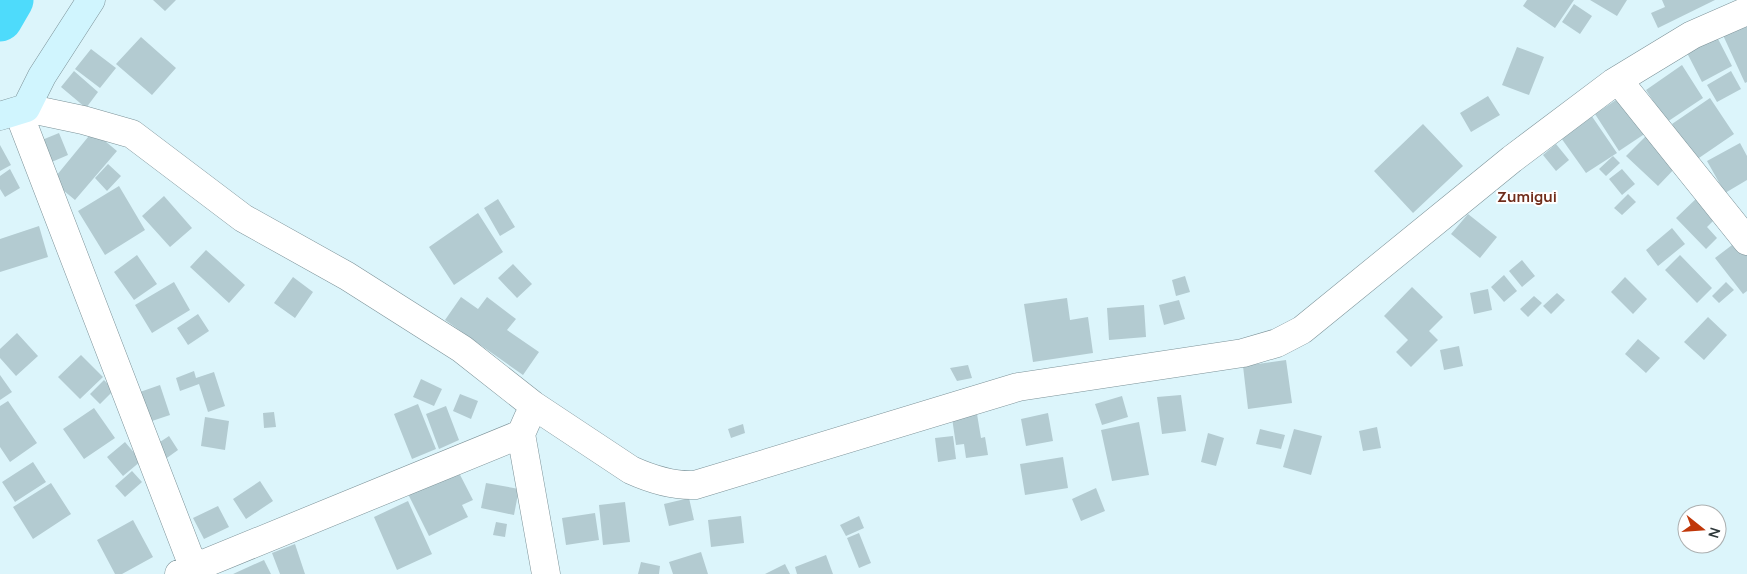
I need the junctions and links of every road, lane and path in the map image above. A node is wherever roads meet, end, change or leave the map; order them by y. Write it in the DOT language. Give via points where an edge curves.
graph roads {
  1 [pos="91,0"];
  2 [pos="1747,11"];
  3 [pos="1618,80"];
  4 [pos="15,112"];
  5 [pos="1747,241"];
  6 [pos="533,405"];
  7 [pos="521,434"];
  8 [pos="190,572"];
  9 [pos="546,574"];
  1 -- 4 [label="street"];
  2 -- 3 [label="street" via="1692,35"];
  3 -- 5 [label="street"];
  3 -- 6 [label="street" via="1512,159 1302,330 1277,343 1243,353 1018,387 695,485 683,486 638,473"];
  4 -- 6 [label="street" via="83,120 132,134 242,218 347,276 462,349"];
  4 -- 8 [label="street"];
  6 -- 7 [label="street"];
  7 -- 8 [label="street"];
  7 -- 9 [label="street"];
}
